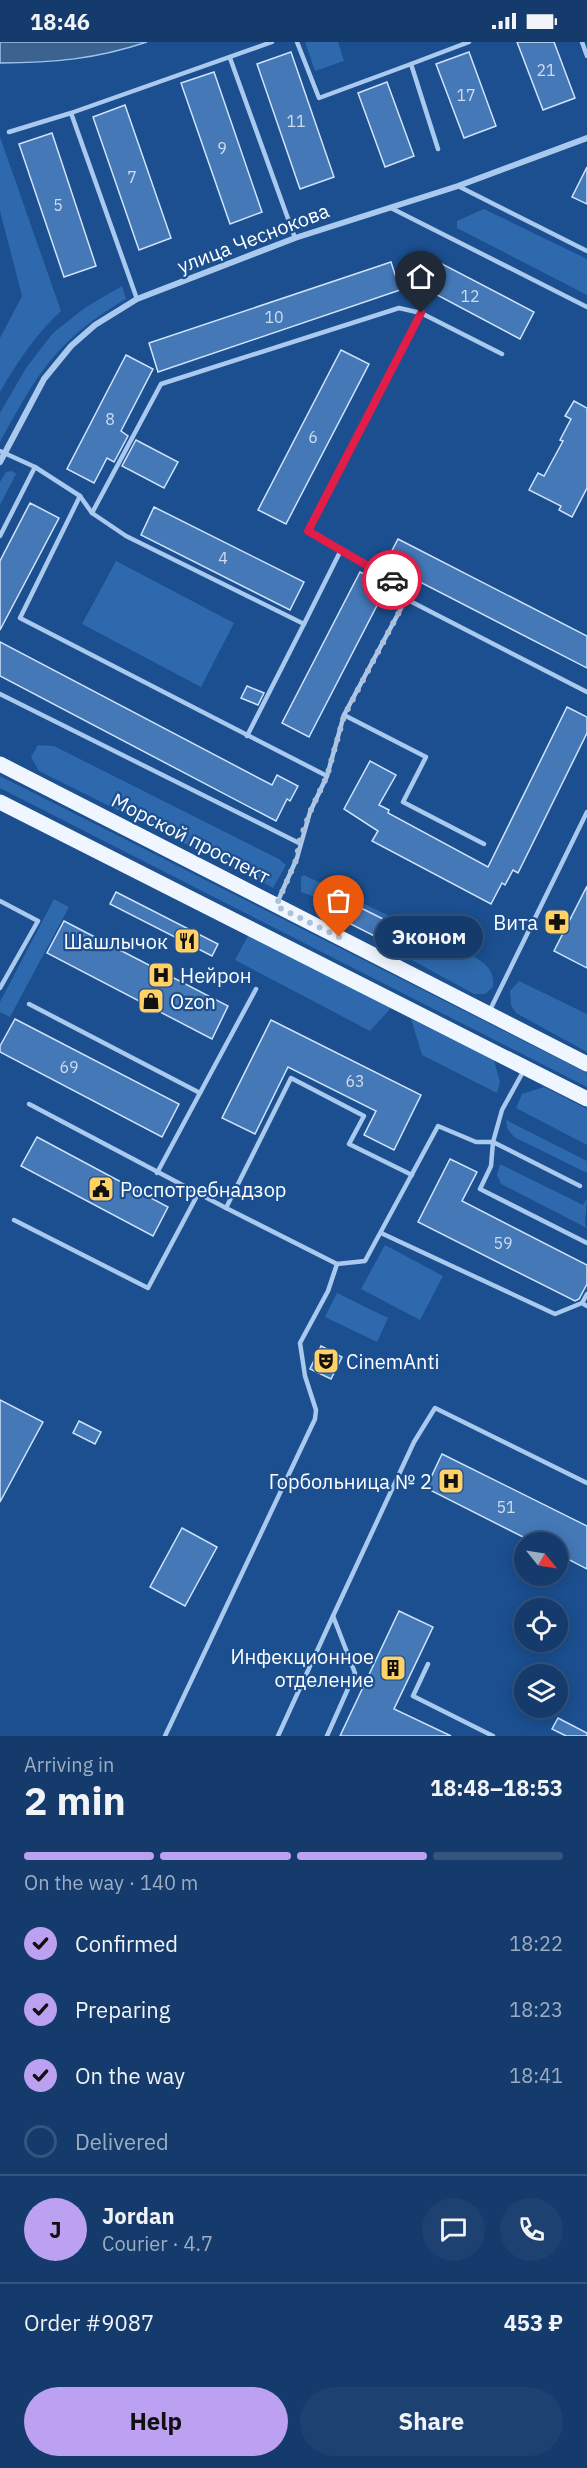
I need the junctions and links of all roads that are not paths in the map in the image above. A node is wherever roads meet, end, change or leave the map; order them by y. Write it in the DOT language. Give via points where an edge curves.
graph roads {
  1 [pos="272,42"];
  2 [pos="297,42"];
  3 [pos="469,42"];
  4 [pos="582,42"];
  5 [pos="587,56"];
  6 [pos="230,58"];
  7 [pos="411,64"];
  8 [pos="71,113"];
  9 [pos="9,132"];
  10 [pos="587,138"];
  11 [pos="579,141"];
  12 [pos="587,146"];
  13 [pos="438,149"];
  14 [pos="458,186"];
  15 [pos="391,208"];
  16 [pos="295,238"];
  17 [pos="587,251"];
  18 [pos="137,299"];
  19 [pos="587,307"];
  20 [pos="421,313"];
  21 [pos="501,354"];
  22 [pos="2,452"];
  23 [pos="0,462"];
  24 [pos="35,467"];
  25 [pos="80,496"];
  26 [pos="92,513"];
  27 [pos="0,536"];
  28 [pos="341,550"];
  29 [pos="406,599"];
  30 [pos="304,624"];
  31 [pos="587,692"];
  32 [pos="0,694"];
  33 [pos="344,716"];
  34 [pos="247,736"];
  35 [pos="0,764"];
  36 [pos="327,776"];
  37 [pos="0,802"];
  38 [pos="587,812"];
  39 [pos="585,821"];
  40 [pos="299,843"];
  41 [pos="484,844"];
  42 [pos="0,901"];
  43 [pos="276,906"];
  44 [pos="0,988"];
  45 [pos="256,989"];
  46 [pos="29,1004"];
  47 [pos="488,1012"];
  48 [pos="587,1064"];
  49 [pos="525,1068"];
  50 [pos="200,1093"];
  51 [pos="587,1099"];
  52 [pos="29,1104"];
  53 [pos="493,1142"];
  54 [pos="157,1173"];
  55 [pos="412,1175"];
  56 [pos="580,1186"];
  57 [pos="198,1194"];
  58 [pos="226,1208"];
  59 [pos="14,1220"];
  60 [pos="381,1233"];
  61 [pos="587,1243"];
  62 [pos="337,1264"];
  63 [pos="587,1294"];
  64 [pos="585,1305"];
  65 [pos="587,1483"];
  66 [pos="333,1616"];
  67 [pos="428,1664"];
  68 [pos="165,1736"];
  69 [pos="278,1736"];
  70 [pos="327,1736"];
  71 [pos="493,1736"];
  1 -- 6 [label="lane"];
  2 -- 7 [label="lane" via="319,98"];
  3 -- 7 [label="lane"];
  4 -- 5 [label="lane"];
  6 -- 8 [label="lane"];
  6 -- 16 [label="lane"];
  7 -- 13 [label="lane"];
  8 -- 9 [label="lane"];
  8 -- 18 [label="lane"];
  10 -- 11 [label="street, улица Чеснокова"];
  11 -- 12 [label="lane"];
  11 -- 14 [label="street, улица Чеснокова"];
  14 -- 15 [label="street, улица Чеснокова"];
  14 -- 17 [label="lane"];
  15 -- 16 [label="street, улица Чеснокова"];
  15 -- 19 [label="lane"];
  16 -- 18 [label="street, улица Чеснокова"];
  18 -- 22 [label="street, улица Чеснокова" via="95,325 71,346 44,379"];
  20 -- 21 [label="lane"];
  20 -- 26 [label="lane" via="399,308 161,384"];
  20 -- 28 [label="lane" via="308,531"];
  22 -- 23 [label="street, улица Чеснокова"];
  22 -- 24 [label="lane"];
  24 -- 25 [label="lane"];
  24 -- 27 [label="lane"];
  25 -- 26 [label="lane"];
  25 -- 34 [label="lane" via="20,618"];
  26 -- 30 [label="lane" via="126,536"];
  28 -- 29 [label="lane" via="390,578"];
  28 -- 30 [label="lane"];
  29 -- 31 [label="lane"];
  29 -- 33 [label="lane"];
  30 -- 34 [label="lane"];
  32 -- 40 [label="lane"];
  33 -- 36 [label="lane"];
  33 -- 41 [label="lane" via="426,757 403,802"];
  34 -- 36 [label="lane"];
  35 -- 43 [label="main road, Морской проспект"];
  36 -- 40 [label="lane"];
  37 -- 49 [label="main road"];
  38 -- 39 [label="lane"];
  39 -- 47 [label="lane"];
  40 -- 43 [label="lane" via="297,858"];
  42 -- 44 [label="lane" via="38,921"];
  43 -- 47 [label="main road, Морской проспект"];
  45 -- 50 [label="lane"];
  46 -- 50 [label="lane"];
  47 -- 48 [label="main road, Морской проспект"];
  49 -- 51 [label="main road"];
  49 -- 53 [label="lane" via="502,1110"];
  50 -- 54 [label="lane"];
  52 -- 54 [label="lane"];
  53 -- 55 [label="lane" via="476,1142 438,1126"];
  53 -- 56 [label="lane"];
  53 -- 61 [label="lane" via="491,1166 480,1189"];
  54 -- 57 [label="lane"];
  55 -- 58 [label="lane" via="350,1144 364,1116 291,1078"];
  55 -- 60 [label="lane"];
  57 -- 58 [label="lane"];
  57 -- 59 [label="lane" via="148,1288"];
  58 -- 62 [label="lane"];
  60 -- 62 [label="lane" via="365,1261"];
  60 -- 64 [label="lane" via="555,1314"];
  62 -- 68 [label="lane" via="328,1291 300,1343 315,1419"];
  63 -- 64 [label="lane"];
  65 -- 66 [label="lane" via="435,1408 414,1442"];
  66 -- 69 [label="lane"];
  66 -- 70 [label="lane" via="355,1673"];
  67 -- 71 [label="lane" via="413,1696"];
}
